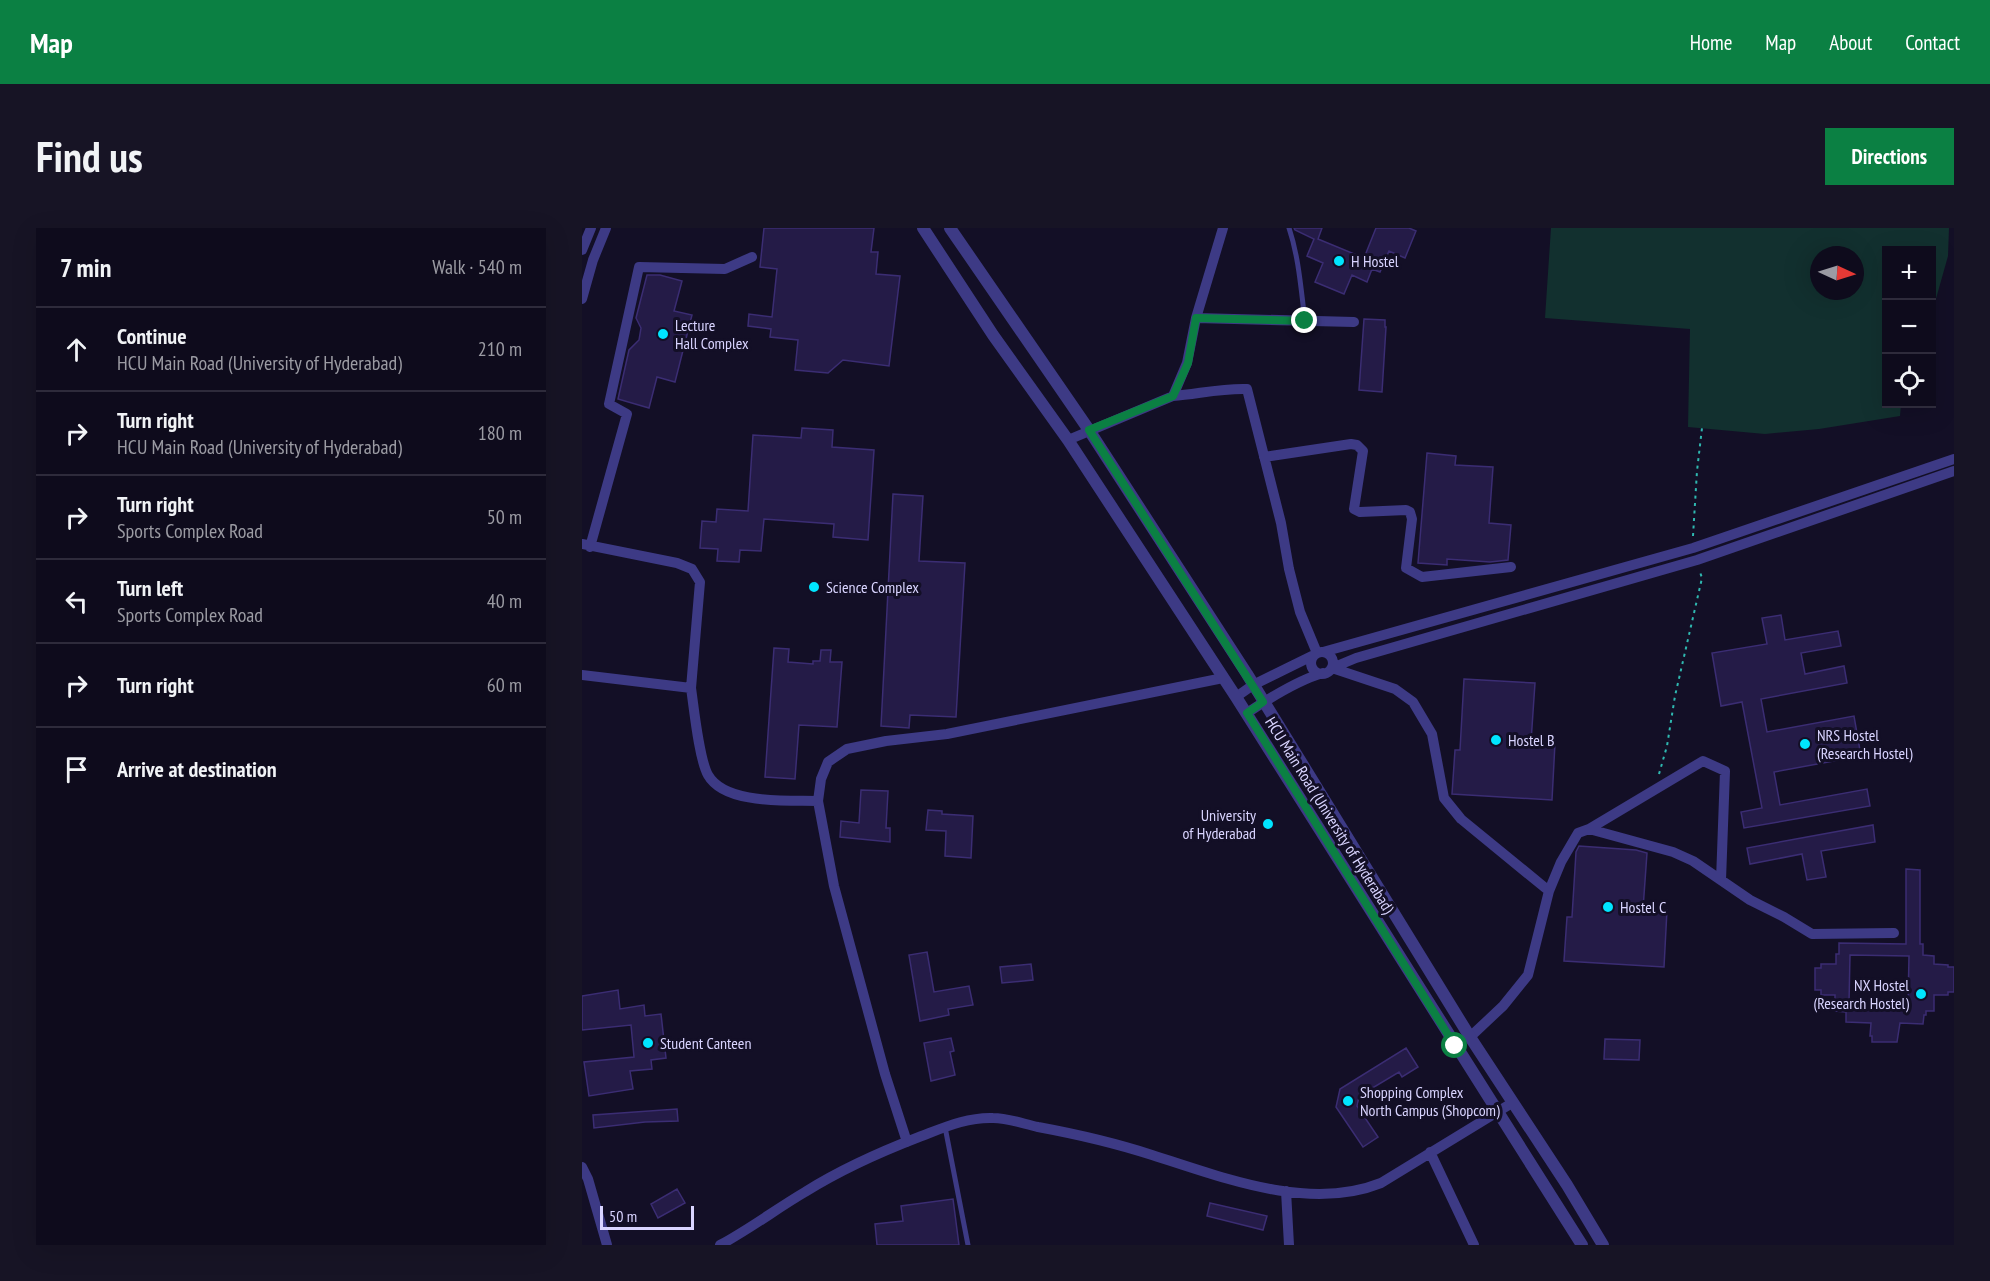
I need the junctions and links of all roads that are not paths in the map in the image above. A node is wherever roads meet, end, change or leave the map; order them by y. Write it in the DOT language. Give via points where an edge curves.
graph roads {
  1 [pos="591,228"];
  2 [pos="606,228"];
  3 [pos="923,228"];
  4 [pos="950,228"];
  5 [pos="1223,228"];
  6 [pos="1289,228"];
  7 [pos="582,250"];
  8 [pos="752,257"];
  9 [pos="582,299"];
  10 [pos="1196,318"];
  11 [pos="1305,321"];
  12 [pos="1354,322"];
  13 [pos="1173,396"];
  14 [pos="1089,430"];
  15 [pos="1068,440"];
  16 [pos="1264,457"];
  17 [pos="1954,459"];
  18 [pos="1954,471"];
  19 [pos="586,546"];
  20 [pos="1693,548"];
  21 [pos="1697,560"];
  22 [pos="1510,567"];
  23 [pos="1318,653"];
  24 [pos="1327,671"];
  25 [pos="582,675"];
  26 [pos="1223,678"];
  27 [pos="1253,685"];
  28 [pos="691,688"];
  29 [pos="1236,697"];
  30 [pos="1263,702"];
  31 [pos="1247,713"];
  32 [pos="818,801"];
  33 [pos="1589,829"];
  34 [pos="1720,879"];
  35 [pos="1549,891"];
  36 [pos="1894,933"];
  37 [pos="1470,1037"];
  38 [pos="1512,1102"];
  39 [pos="1497,1113"];
  40 [pos="945,1127"];
  41 [pos="907,1142"];
  42 [pos="1430,1152"];
  43 [pos="582,1167"];
  44 [pos="1286,1191"];
  45 [pos="607,1245"];
  46 [pos="720,1245"];
  47 [pos="968,1245"];
  48 [pos="1289,1245"];
  49 [pos="1474,1245"];
  50 [pos="1582,1245"];
  51 [pos="1603,1245"];
  1 -- 7 [label="street"];
  2 -- 9 [label="street"];
  3 -- 15 [label="street, HCU Main Road (University of Hyderabad)"];
  4 -- 14 [label="street, HCU Main Road (University of Hyderabad)"];
  5 -- 10 [label="street"];
  6 -- 11 [label="lane"];
  8 -- 19 [label="street" via="724,269 639,267 609,404 627,414"];
  10 -- 11 [label="street"];
  10 -- 13 [label="street" via="1188,363"];
  11 -- 12 [label="street"];
  13 -- 14 [label="street"];
  13 -- 16 [label="street" via="1247,389"];
  14 -- 15 [label="street"];
  14 -- 27 [label="street, HCU Main Road (University of Hyderabad)"];
  15 -- 26 [label="street, HCU Main Road (University of Hyderabad)"];
  16 -- 22 [label="street" via="1357,445 1363,451 1354,508 1360,512 1410,512 1406,568 1422,577"];
  16 -- 23 [label="street" via="1300,612"];
  17 -- 20 [label="street"];
  18 -- 21 [label="street"];
  19 -- 28 [label="street" via="692,568 699,582"];
  20 -- 21 [label="street"];
  20 -- 23 [label="street"];
  21 -- 24 [label="street" via="1356,658"];
  23 -- 24 [label="street" via="1332,657"];
  23 -- 24 [label="street" via="1312,667 1317,672"];
  23 -- 27 [label="street"];
  24 -- 30 [label="street"];
  24 -- 35 [label="street" via="1395,689 1413,702 1432,734 1444,798 1461,819"];
  25 -- 28 [label="street"];
  26 -- 29 [label="street, HCU Main Road (University of Hyderabad)"];
  26 -- 32 [label="street" via="947,734 847,749 828,762"];
  27 -- 29 [label="street"];
  27 -- 30 [label="street, HCU Main Road (University of Hyderabad)"];
  28 -- 32 [label="street" via="703,759 708,776 718,785 740,797"];
  29 -- 31 [label="street, HCU Main Road (University of Hyderabad)"];
  30 -- 31 [label="street"];
  30 -- 37 [label="street, HCU Main Road (University of Hyderabad)"];
  31 -- 39 [label="street, HCU Main Road (University of Hyderabad)"];
  32 -- 41 [label="street" via="834,886"];
  33 -- 34 [label="street" via="1673,852"];
  33 -- 34 [label="street" via="1703,761 1725,771"];
  33 -- 35 [label="street" via="1578,833"];
  34 -- 36 [label="street" via="1812,934"];
  35 -- 37 [label="street" via="1528,975"];
  37 -- 38 [label="street, HCU Main Road (University of Hyderabad)"];
  38 -- 39 [label="street"];
  38 -- 51 [label="street, HCU Main Road (University of Hyderabad)"];
  39 -- 42 [label="street"];
  39 -- 50 [label="street, HCU Main Road (University of Hyderabad)"];
  40 -- 41 [label="street"];
  40 -- 44 [label="street" via="994,1118 1089,1138 1202,1172"];
  40 -- 47 [label="lane"];
  41 -- 46 [label="street" via="806,1191"];
  42 -- 44 [label="street" via="1362,1191"];
  42 -- 49 [label="street"];
  43 -- 45 [label="street"];
  44 -- 48 [label="street"];
}
